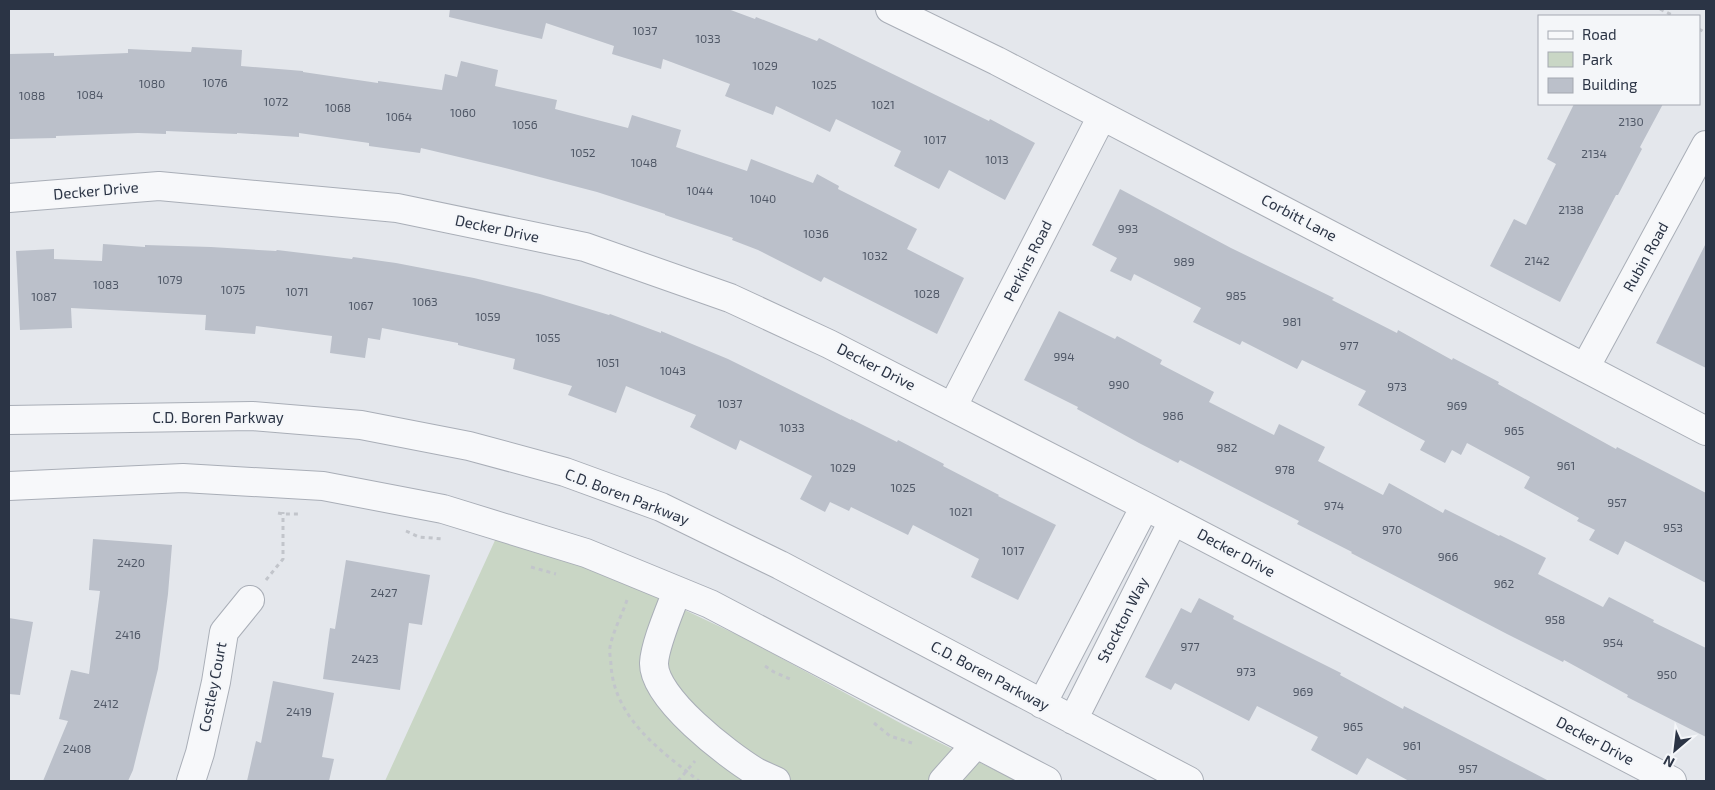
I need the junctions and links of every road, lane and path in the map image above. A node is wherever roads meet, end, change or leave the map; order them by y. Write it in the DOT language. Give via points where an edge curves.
graph roads {
  1 [pos="890,9"];
  2 [pos="1660,9"];
  3 [pos="1672,15"];
  4 [pos="1102,116"];
  5 [pos="1706,146"];
  6 [pos="9,198"];
  7 [pos="1585,368"];
  8 [pos="953,406"];
  9 [pos="9,420"];
  10 [pos="1706,431"];
  11 [pos="284,484"];
  12 [pos="9,486"];
  13 [pos="1145,506"];
  14 [pos="274,512"];
  15 [pos="283,514"];
  16 [pos="309,514"];
  17 [pos="1173,521"];
  18 [pos="404,530"];
  19 [pos="446,539"];
  20 [pos="525,565"];
  21 [pos="564,576"];
  22 [pos="677,591"];
  23 [pos="250,600"];
  24 [pos="759,662"];
  25 [pos="798,682"];
  26 [pos="1042,704"];
  27 [pos="869,718"];
  28 [pos="1073,720"];
  29 [pos="976,744"];
  30 [pos="918,745"];
  31 [pos="190,781"];
  32 [pos="776,781"];
  33 [pos="943,781"];
  34 [pos="1047,781"];
  35 [pos="1188,781"];
  36 [pos="1672,781"];
  1 -- 4 [label="street, Corbitt Lane"];
  2 -- 3 [label="path"];
  4 -- 7 [label="street, Corbitt Lane"];
  4 -- 8 [label="street, Perkins Road"];
  5 -- 7 [label="street, Rubin Road"];
  6 -- 8 [label="street, Decker Drive" via="159,186 397,208 585,247 730,298"];
  7 -- 10 [label="street, Corbitt Lane"];
  8 -- 13 [label="street, Decker Drive"];
  9 -- 26 [label="street, C.D. Boren Parkway" via="252,416 361,425 469,446 565,472 661,508 780,565"];
  11 -- 12 [label="street" via="183,478"];
  11 -- 15 [label="path"];
  11 -- 22 [label="street" via="323,486 443,509 586,553"];
  13 -- 17 [label="street, Decker Drive"];
  13 -- 26 [label="street"];
  14 -- 15 [label="path"];
  15 -- 16 [label="path"];
  15 -- 23 [label="path" via="283,559"];
  17 -- 28 [label="street, Stockton Way"];
  17 -- 36 [label="street, Decker Drive"];
  18 -- 19 [label="path" via="420,537"];
  20 -- 21 [label="path"];
  22 -- 29 [label="street" via="710,604"];
  22 -- 32 [label="street" via="655,653 654,666 660,681 669,698 704,734 756,772"];
  23 -- 31 [label="street, Costley Court" via="224,632 200,753"];
  24 -- 25 [label="path"];
  26 -- 28 [label="street, C.D. Boren Parkway"];
  27 -- 30 [label="path" via="890,736"];
  28 -- 35 [label="street, C.D. Boren Parkway"];
  29 -- 33 [label="street"];
  29 -- 34 [label="street"];
}
